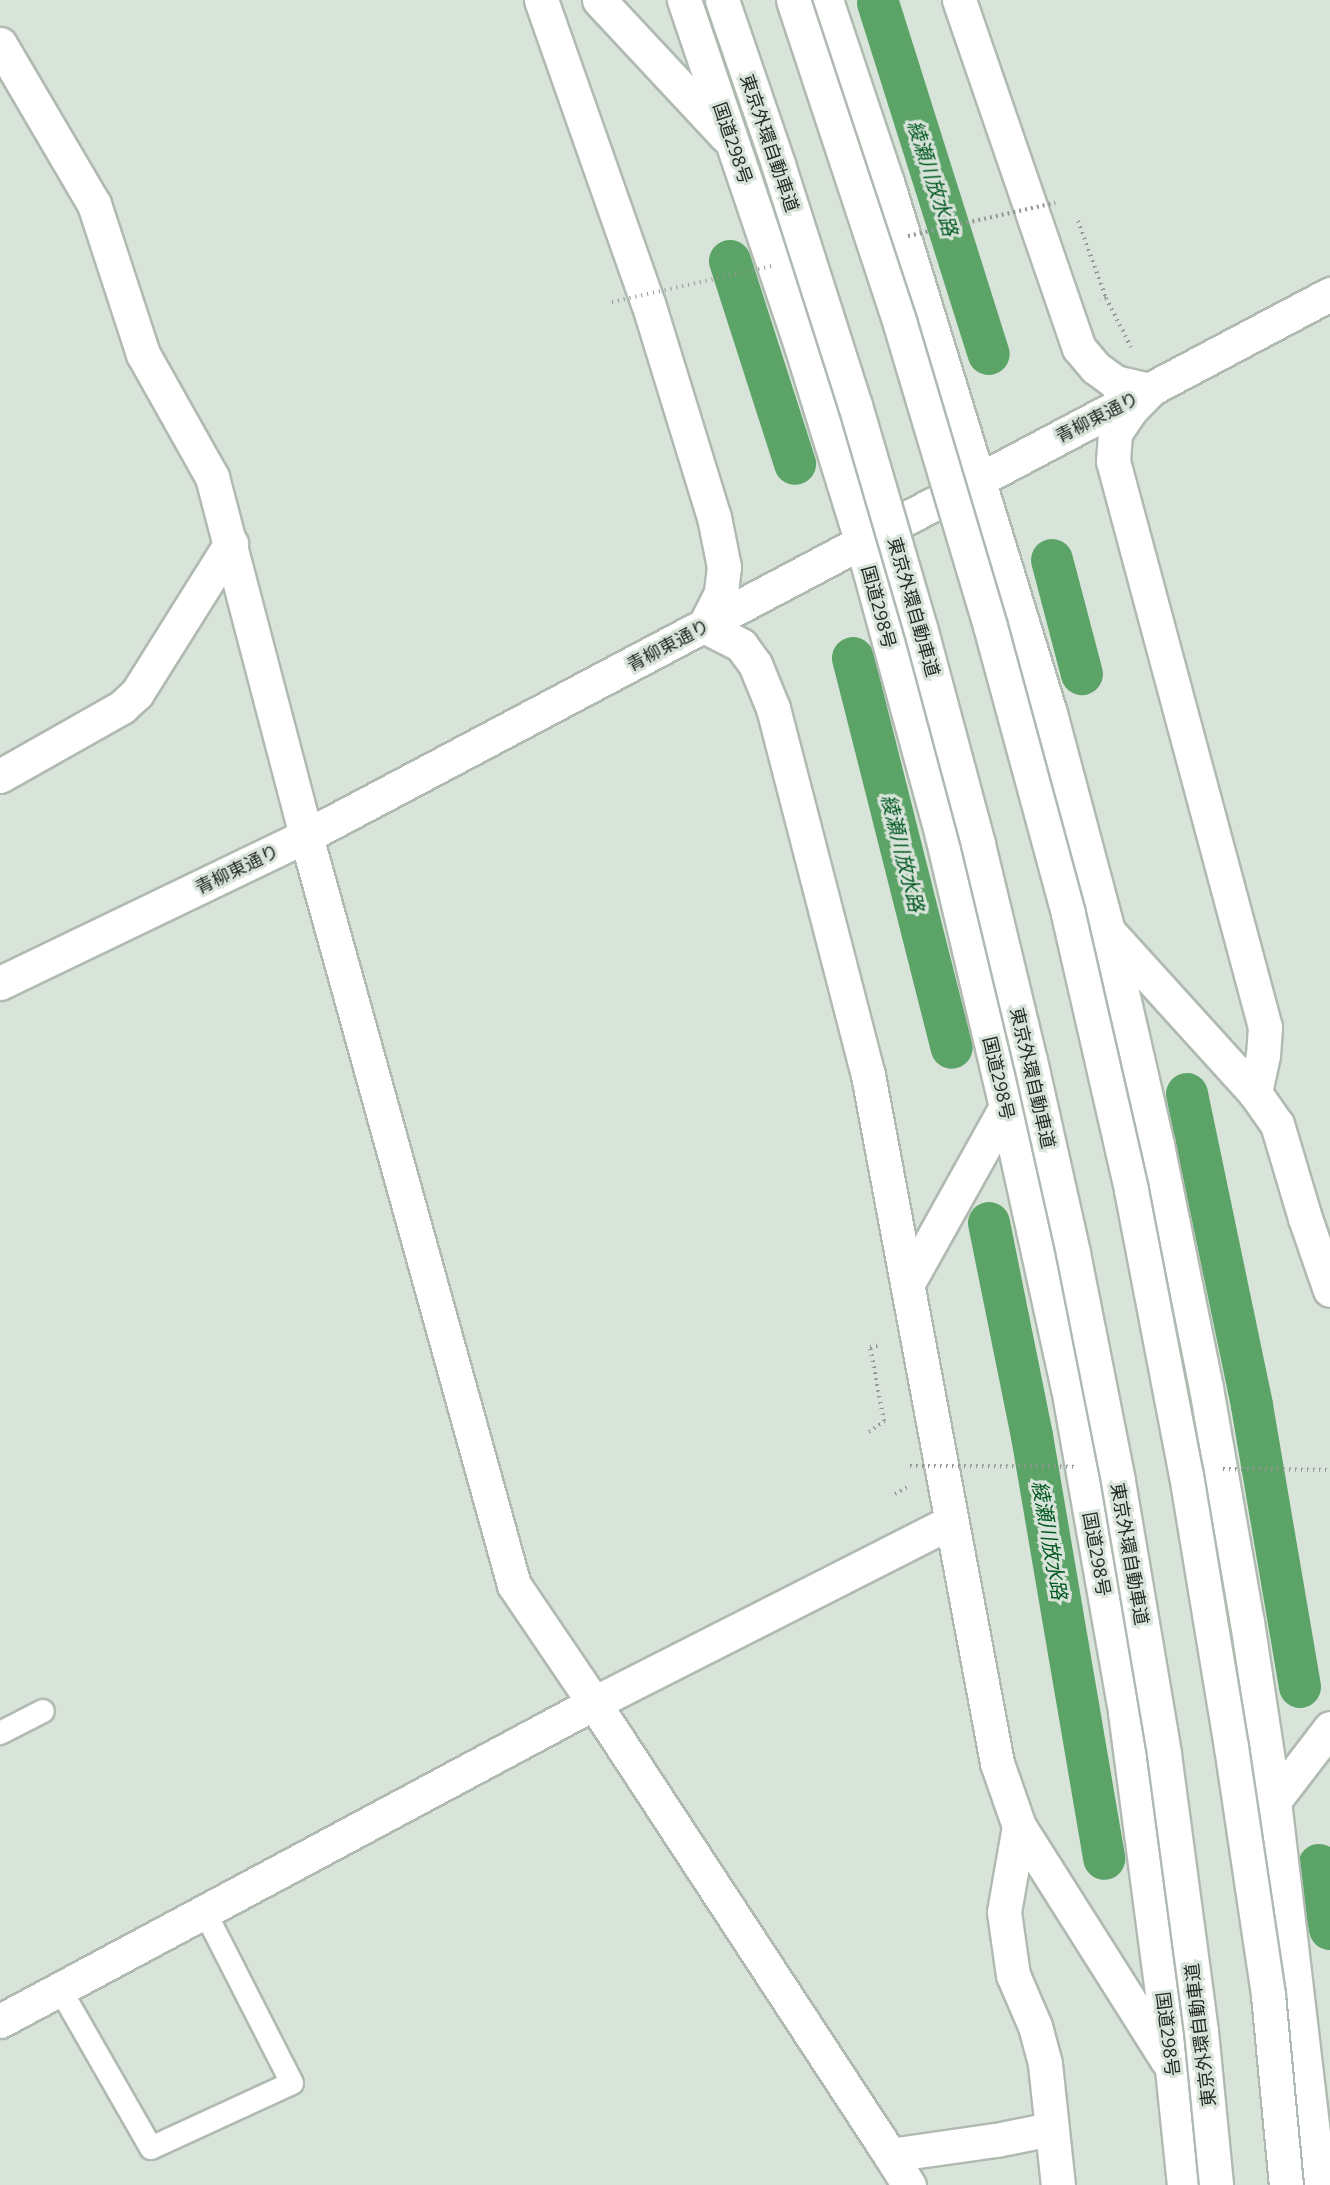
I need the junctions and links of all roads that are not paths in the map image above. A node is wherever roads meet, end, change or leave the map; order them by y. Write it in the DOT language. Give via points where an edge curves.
graph roads {
  1 [pos="541,0"];
  2 [pos="599,0"];
  3 [pos="684,0"];
  4 [pos="722,0"];
  5 [pos="793,0"];
  6 [pos="826,0"];
  7 [pos="959,0"];
  8 [pos="6,66"];
  9 [pos="734,144"];
  10 [pos="1330,294"];
  11 [pos="1150,390"];
  12 [pos="979,479"];
  13 [pos="891,527"];
  14 [pos="231,543"];
  15 [pos="862,543"];
  16 [pos="704,627"];
  17 [pos="0,776"];
  18 [pos="306,836"];
  19 [pos="1108,931"];
  20 [pos="0,983"];
  21 [pos="1255,1093"];
  22 [pos="1006,1107"];
  23 [pos="908,1283"];
  24 [pos="1330,1290"];
  25 [pos="951,1522"];
  26 [pos="594,1702"];
  27 [pos="43,1711"];
  28 [pos="1330,1728"];
  29 [pos="0,1733"];
  30 [pos="1274,1802"];
  31 [pos="1019,1826"];
  32 [pos="205,1912"];
  33 [pos="60,1989"];
  34 [pos="0,2021"];
  35 [pos="1172,2069"];
  36 [pos="1051,2128"];
  37 [pos="890,2155"];
  38 [pos="1321,2180"];
  39 [pos="909,2185"];
  40 [pos="1058,2185"];
  41 [pos="1184,2185"];
  42 [pos="1216,2185"];
  43 [pos="1286,2185"];
  1 -- 16 [label="main road" via="648,303 714,517 724,567 720,593"];
  2 -- 9 [label="main road"];
  3 -- 9 [label="main road, 国道298号"];
  4 -- 13 [label="main road, 東京外環自動車道, bridge" via="778,164"];
  5 -- 43 [label="main road, bridge" via="900,324 990,627 1068,914 1131,1190 1186,1475 1231,1747 1268,1995"];
  6 -- 12 [label="main road"];
  7 -- 11 [label="main road" via="1079,348 1115,382"];
  8 -- 14 [label="main road" via="94,204 143,354 212,477"];
  9 -- 15 [label="main road, 国道298号"];
  10 -- 11 [label="main road, 青柳東通り"];
  11 -- 12 [label="main road, 青柳東通り"];
  11 -- 21 [label="main road" via="1115,433 1113,460 1265,1028"];
  12 -- 13 [label="main road, 青柳東通り"];
  12 -- 19 [label="main road" via="1050,714"];
  13 -- 15 [label="main road, 青柳東通り"];
  13 -- 42 [label="main road, 東京外環自動車道, bridge" via="978,844 1024,1037 1073,1253 1118,1481 1165,1766 1201,2031"];
  14 -- 17 [label="main road" via="137,693 122,707"];
  14 -- 18 [label="main road"];
  15 -- 16 [label="main road, 青柳東通り"];
  15 -- 22 [label="main road, 国道298号" via="942,836"];
  16 -- 18 [label="main road, 青柳東通り"];
  16 -- 23 [label="main road" via="741,645 755,664 772,708 868,1075"];
  18 -- 20 [label="main road, 青柳東通り"];
  18 -- 26 [label="main road" via="514,1585"];
  19 -- 21 [label="main road"];
  19 -- 30 [label="main road" via="1157,1145 1206,1388"];
  21 -- 24 [label="main road" via="1277,1124"];
  22 -- 23 [label="main road"];
  22 -- 35 [label="main road, 国道298号" via="1068,1388 1125,1712"];
  23 -- 25 [label="main road"];
  25 -- 26 [label="main road"];
  25 -- 31 [label="main road" via="997,1763"];
  26 -- 32 [label="main road"];
  26 -- 37 [label="main road"];
  27 -- 29 [label="lane"];
  28 -- 30 [label="main road"];
  30 -- 38 [label="main road"];
  31 -- 35 [label="main road"];
  31 -- 36 [label="main road" via="1004,1912 1013,1975 1035,2026 1044,2064"];
  32 -- 33 [label="main road"];
  32 -- 33 [label="lane" via="292,2083 151,2148"];
  33 -- 34 [label="main road"];
  35 -- 41 [label="main road, 国道298号"];
  36 -- 37 [label="main road"];
  36 -- 40 [label="main road"];
  37 -- 39 [label="main road"];
}
